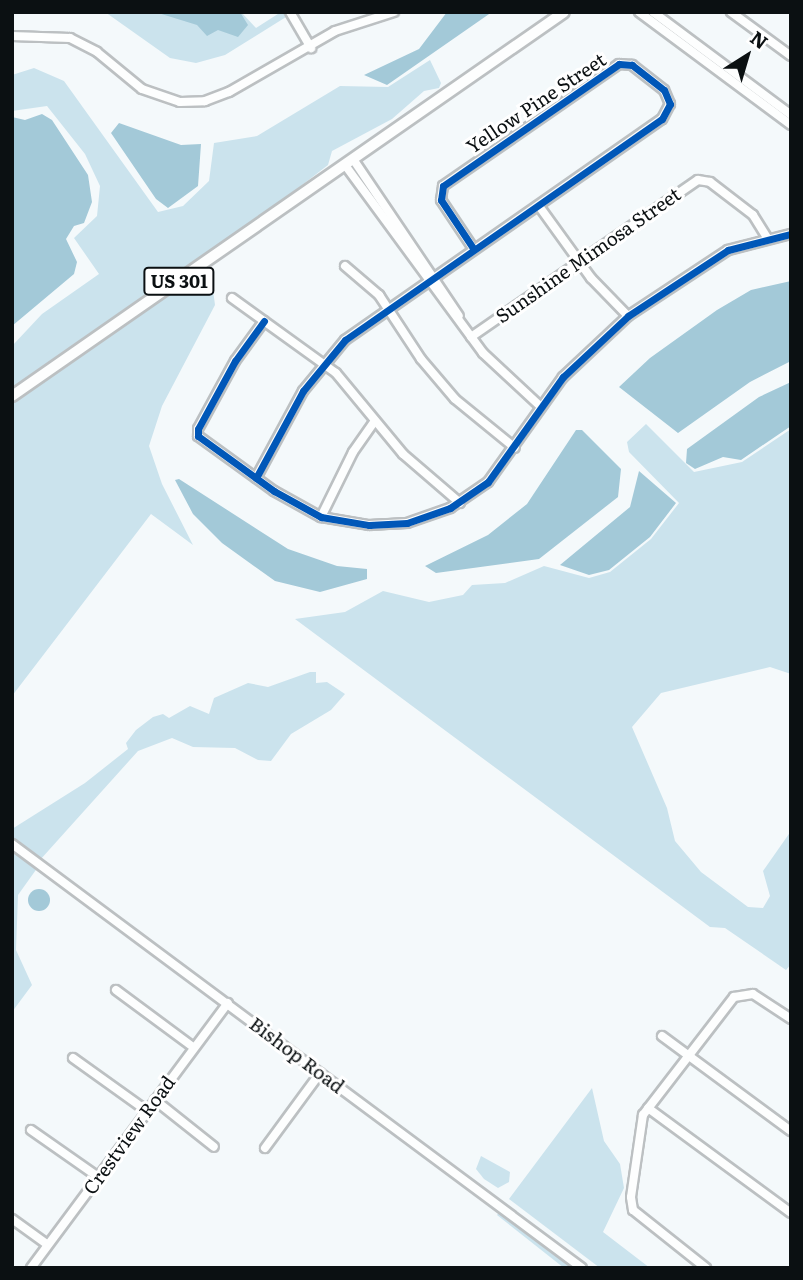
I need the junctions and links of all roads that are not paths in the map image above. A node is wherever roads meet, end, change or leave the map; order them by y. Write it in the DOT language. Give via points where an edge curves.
graph roads {
  1 [pos="290,12"];
  2 [pos="394,12"];
  3 [pos="564,12"];
  4 [pos="639,12"];
  5 [pos="653,12"];
  6 [pos="731,12"];
  7 [pos="12,36"];
  8 [pos="311,48"];
  9 [pos="791,56"];
  10 [pos="791,115"];
  11 [pos="791,125"];
  12 [pos="349,162"];
  13 [pos="539,206"];
  14 [pos="791,234"];
  15 [pos="767,237"];
  16 [pos="472,248"];
  17 [pos="579,261"];
  18 [pos="345,266"];
  19 [pos="430,277"];
  20 [pos="232,298"];
  21 [pos="387,307"];
  22 [pos="628,316"];
  23 [pos="264,321"];
  24 [pos="471,337"];
  25 [pos="323,363"];
  26 [pos="12,396"];
  27 [pos="540,406"];
  28 [pos="374,422"];
  29 [pos="515,448"];
  30 [pos="256,478"];
  31 [pos="460,503"];
  32 [pos="321,517"];
  33 [pos="12,844"];
  34 [pos="116,990"];
  35 [pos="228,1003"];
  36 [pos="791,1019"];
  37 [pos="662,1036"];
  38 [pos="193,1048"];
  39 [pos="687,1055"];
  40 [pos="73,1058"];
  41 [pos="320,1073"];
  42 [pos="155,1100"];
  43 [pos="648,1108"];
  44 [pos="147,1111"];
  45 [pos="32,1130"];
  46 [pos="791,1131"];
  47 [pos="214,1147"];
  48 [pos="265,1148"];
  49 [pos="98,1177"];
  50 [pos="791,1213"];
  51 [pos="12,1219"];
  52 [pos="48,1245"];
  53 [pos="31,1268"];
  54 [pos="582,1268"];
  55 [pos="706,1268"];
  1 -- 8 [label="street"];
  2 -- 8 [label="street" via="335,31"];
  3 -- 12 [label="main road, US 301"];
  4 -- 11 [label="street"];
  5 -- 10 [label="street"];
  6 -- 9 [label="street"];
  7 -- 8 [label="street" via="70,38 97,52 142,89 180,102 205,101 229,92"];
  12 -- 19 [label="street"];
  12 -- 26 [label="main road, US 301"];
  13 -- 16 [label="street, Yellow Pine Street"];
  13 -- 16 [label="street, Yellow Pine Street" via="662,118 673,103 664,90 632,65 621,64 446,184 441,200"];
  13 -- 17 [label="street"];
  14 -- 15 [label="street"];
  15 -- 17 [label="street, Sunshine Mimosa Street" via="757,218 710,182 698,180"];
  15 -- 22 [label="street" via="712,258"];
  16 -- 19 [label="street, Yellow Pine Street"];
  17 -- 22 [label="street"];
  17 -- 24 [label="street, Sunshine Mimosa Street"];
  18 -- 21 [label="street" via="363,278"];
  19 -- 21 [label="street, Yellow Pine Street"];
  19 -- 24 [label="street"];
  20 -- 23 [label="street"];
  21 -- 25 [label="street, Yellow Pine Street"];
  21 -- 29 [label="street" via="447,390"];
  22 -- 27 [label="street" via="577,361"];
  23 -- 25 [label="street"];
  23 -- 30 [label="street" via="235,361 198,429 206,444"];
  24 -- 27 [label="street" via="500,372"];
  25 -- 28 [label="street" via="344,381"];
  25 -- 30 [label="street, Yellow Pine Street" via="287,417"];
  27 -- 29 [label="street"];
  28 -- 31 [label="street" via="414,465"];
  28 -- 32 [label="street" via="353,452"];
  29 -- 31 [label="street" via="495,474"];
  30 -- 32 [label="street"];
  31 -- 32 [label="street" via="398,524 354,524"];
  33 -- 35 [label="street, Bishop Road"];
  34 -- 38 [label="street"];
  35 -- 38 [label="street, Crestview Road"];
  35 -- 41 [label="street, Bishop Road"];
  36 -- 39 [label="street" via="762,998 743,993 727,1003"];
  37 -- 39 [label="street"];
  38 -- 42 [label="street, Crestview Road"];
  39 -- 43 [label="street"];
  39 -- 46 [label="street"];
  40 -- 44 [label="street"];
  41 -- 48 [label="street"];
  41 -- 54 [label="street, Bishop Road"];
  42 -- 44 [label="street, Crestview Road"];
  42 -- 47 [label="street"];
  43 -- 50 [label="street"];
  43 -- 55 [label="street" via="639,1126 631,1197 634,1210"];
  44 -- 49 [label="street, Crestview Road"];
  45 -- 49 [label="street"];
  49 -- 52 [label="street, Crestview Road"];
  51 -- 52 [label="street"];
  52 -- 53 [label="street, Crestview Road"];
}
